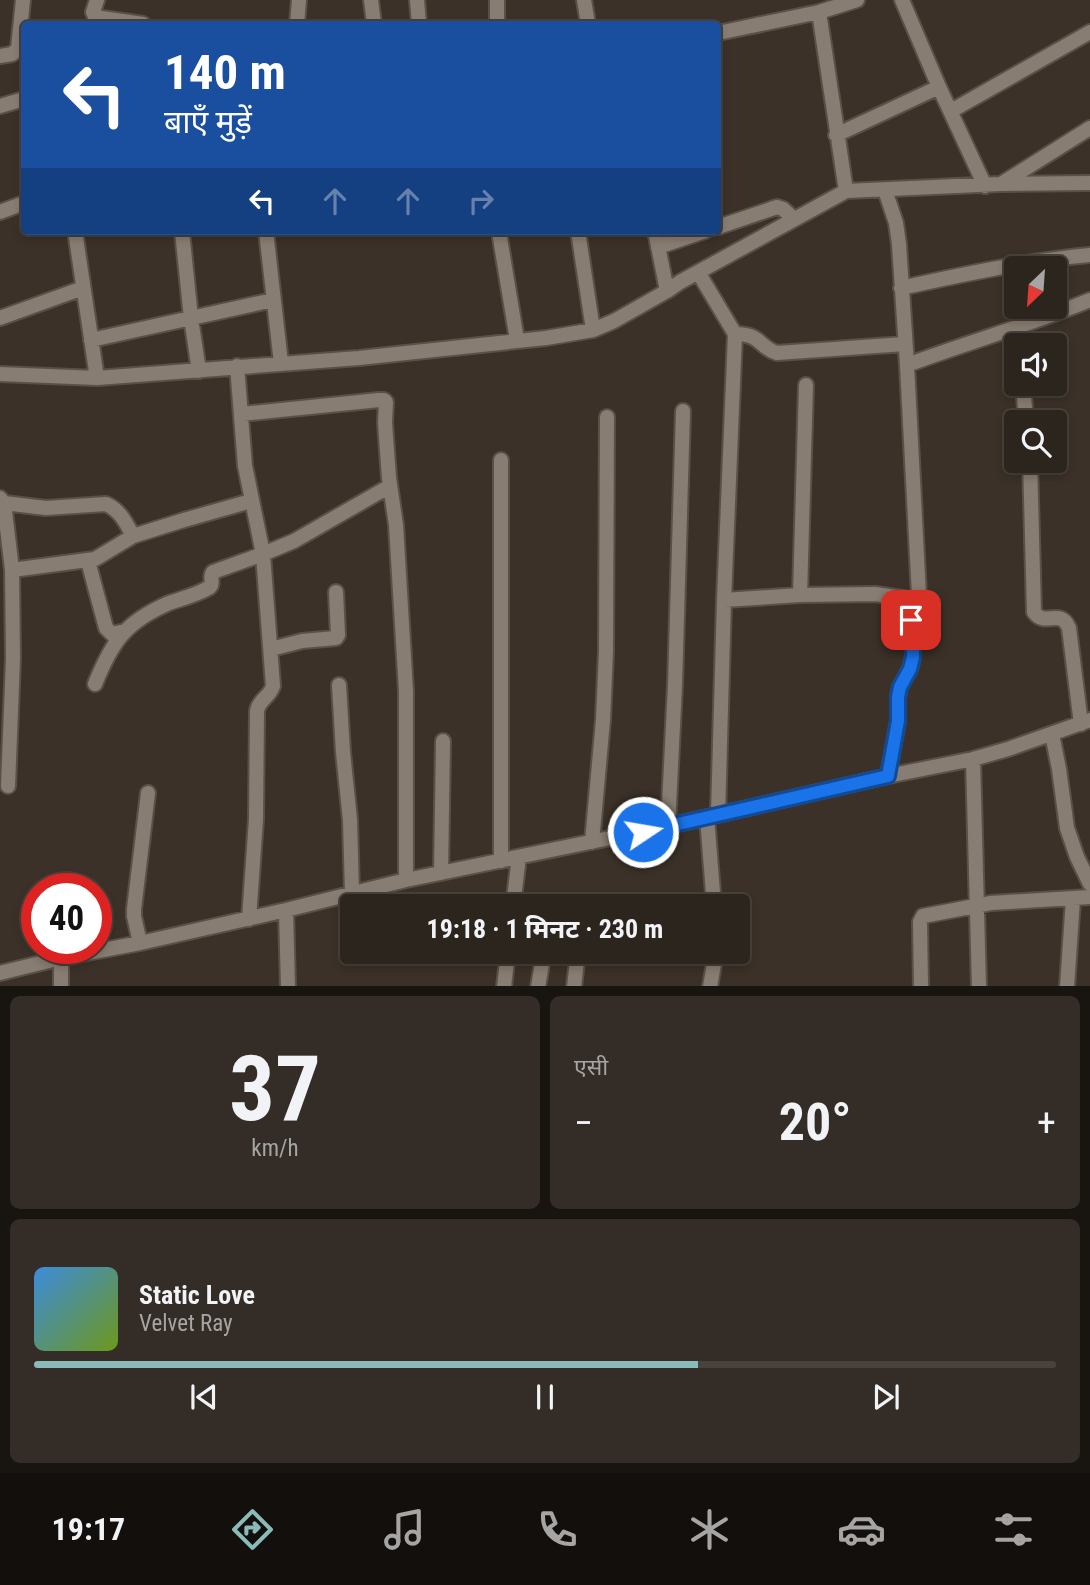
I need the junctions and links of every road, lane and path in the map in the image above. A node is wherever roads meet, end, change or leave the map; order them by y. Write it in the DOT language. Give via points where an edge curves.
graph roads {
  1 [pos="23,0"];
  2 [pos="97,0"];
  3 [pos="299,0"];
  4 [pos="372,0"];
  5 [pos="417,0"];
  6 [pos="497,0"];
  7 [pos="584,0"];
  8 [pos="857,0"];
  9 [pos="902,0"];
  10 [pos="819,12"];
  11 [pos="119,21"];
  12 [pos="297,21"];
  13 [pos="374,21"];
  14 [pos="419,21"];
  15 [pos="497,21"];
  16 [pos="588,21"];
  17 [pos="721,32"];
  18 [pos="1090,32"];
  19 [pos="0,56"];
  20 [pos="939,87"];
  21 [pos="21,100"];
  22 [pos="0,106"];
  23 [pos="951,111"];
  24 [pos="1090,128"];
  25 [pos="836,135"];
  26 [pos="1090,183"];
  27 [pos="993,185"];
  28 [pos="885,190"];
  29 [pos="846,191"];
  30 [pos="21,204"];
  31 [pos="0,212"];
  32 [pos="794,219"];
  33 [pos="721,226"];
  34 [pos="76,235"];
  35 [pos="182,235"];
  36 [pos="266,235"];
  37 [pos="579,235"];
  38 [pos="656,235"];
  39 [pos="693,235"];
  40 [pos="500,238"];
  41 [pos="658,247"];
  42 [pos="1090,256"];
  43 [pos="698,272"];
  44 [pos="83,288"];
  45 [pos="901,288"];
  46 [pos="667,291"];
  47 [pos="273,300"];
  48 [pos="1090,300"];
  49 [pos="0,318"];
  50 [pos="191,318"];
  51 [pos="732,327"];
  52 [pos="593,330"];
  53 [pos="91,340"];
  54 [pos="517,340"];
  55 [pos="905,344"];
  56 [pos="281,363"];
  57 [pos="907,365"];
  58 [pos="237,366"];
  59 [pos="199,371"];
  60 [pos="0,374"];
  61 [pos="97,378"];
  62 [pos="806,385"];
  63 [pos="240,403"];
  64 [pos="682,411"];
  65 [pos="607,417"];
  66 [pos="501,460"];
  67 [pos="1030,473"];
  68 [pos="390,486"];
  69 [pos="2,500"];
  70 [pos="251,501"];
  71 [pos="133,536"];
  72 [pos="263,554"];
  73 [pos="88,561"];
  74 [pos="12,570"];
  75 [pos="336,592"];
  76 [pos="800,595"];
  77 [pos="909,598"];
  78 [pos="724,600"];
  79 [pos="125,631"];
  80 [pos="271,649"];
  81 [pos="95,684"];
  82 [pos="339,685"];
  83 [pos="1085,722"];
  84 [pos="1052,734"];
  85 [pos="443,741"];
  86 [pos="973,759"];
  87 [pos="888,776"];
  88 [pos="8,786"];
  89 [pos="148,793"];
  90 [pos="713,816"];
  91 [pos="668,826"];
  92 [pos="592,842"];
  93 [pos="519,857"];
  94 [pos="501,861"];
  95 [pos="441,873"];
  96 [pos="406,880"];
  97 [pos="1090,884"];
  98 [pos="352,892"];
  99 [pos="514,894"];
  100 [pos="714,894"];
  101 [pos="1090,897"];
  102 [pos="1073,899"];
  103 [pos="976,904"];
  104 [pos="286,911"];
  105 [pos="249,919"];
  106 [pos="140,943"];
  107 [pos="112,948"];
  108 [pos="37,964"];
  109 [pos="61,964"];
  110 [pos="507,964"];
  111 [pos="542,964"];
  112 [pos="577,964"];
  113 [pos="714,964"];
  114 [pos="0,973"];
  115 [pos="61,986"];
  116 [pos="288,986"];
  117 [pos="504,986"];
  118 [pos="538,986"];
  119 [pos="574,986"];
  120 [pos="710,986"];
  121 [pos="921,986"];
  122 [pos="979,986"];
  123 [pos="1067,986"];
  1 -- 19 [label="street" via="18,49"];
  2 -- 11 [label="street" via="95,18"];
  3 -- 12 [label="street"];
  4 -- 13 [label="street"];
  5 -- 14 [label="street"];
  6 -- 15 [label="street"];
  7 -- 16 [label="street"];
  8 -- 10 [label="street"];
  9 -- 20 [label="street"];
  10 -- 17 [label="street"];
  10 -- 25 [label="street"];
  18 -- 23 [label="street"];
  20 -- 23 [label="street"];
  20 -- 25 [label="street"];
  21 -- 22 [label="street"];
  23 -- 27 [label="street"];
  24 -- 27 [label="street"];
  25 -- 29 [label="street"];
  26 -- 27 [label="street"];
  27 -- 28 [label="street"];
  28 -- 29 [label="street"];
  28 -- 45 [label="street" via="899,244"];
  29 -- 32 [label="street"];
  30 -- 31 [label="street"];
  32 -- 33 [label="street" via="777,207"];
  32 -- 43 [label="street"];
  34 -- 44 [label="street"];
  35 -- 50 [label="street"];
  36 -- 47 [label="street"];
  37 -- 52 [label="street"];
  38 -- 41 [label="street"];
  39 -- 41 [label="street"];
  40 -- 54 [label="street"];
  41 -- 46 [label="street"];
  42 -- 45 [label="street" via="990,268"];
  43 -- 46 [label="street"];
  43 -- 51 [label="street"];
  44 -- 49 [label="street"];
  44 -- 53 [label="street"];
  45 -- 55 [label="street"];
  46 -- 52 [label="street"];
  47 -- 50 [label="street"];
  47 -- 56 [label="street"];
  48 -- 57 [label="street"];
  50 -- 53 [label="street"];
  50 -- 59 [label="street"];
  51 -- 55 [label="street" via="777,353"];
  51 -- 78 [label="street"];
  52 -- 54 [label="street"];
  53 -- 61 [label="street"];
  54 -- 56 [label="street"];
  55 -- 57 [label="street"];
  56 -- 58 [label="street"];
  57 -- 77 [label="street" via="919,592"];
  58 -- 59 [label="street"];
  58 -- 63 [label="street"];
  59 -- 61 [label="street"];
  60 -- 61 [label="street"];
  62 -- 76 [label="street"];
  63 -- 68 [label="street" via="384,400"];
  63 -- 70 [label="street"];
  64 -- 91 [label="street"];
  65 -- 92 [label="street" via="606,651"];
  66 -- 94 [label="street"];
  67 -- 83 [label="street" via="1034,612 1038,618 1059,617 1067,622"];
  68 -- 72 [label="street" via="295,541"];
  68 -- 96 [label="street" via="406,691"];
  69 -- 71 [label="street" via="46,508 106,504 119,512"];
  69 -- 74 [label="street"];
  70 -- 71 [label="street"];
  70 -- 72 [label="street"];
  71 -- 73 [label="street"];
  72 -- 79 [label="street" via="213,572 210,587 150,612"];
  72 -- 80 [label="street"];
  73 -- 74 [label="street"];
  73 -- 79 [label="street" via="106,628 112,634"];
  74 -- 88 [label="street"];
  75 -- 80 [label="street" via="337,637"];
  76 -- 77 [label="street"];
  76 -- 78 [label="street"];
  77 -- 87 [label="street" via="913,657 900,687"];
  78 -- 90 [label="street"];
  79 -- 81 [label="street" via="109,652"];
  80 -- 105 [label="street" via="273,685 257,711"];
  82 -- 98 [label="street"];
  83 -- 84 [label="street"];
  84 -- 86 [label="street"];
  84 -- 97 [label="street" via="1067,828"];
  85 -- 95 [label="street"];
  86 -- 87 [label="street"];
  86 -- 103 [label="street"];
  87 -- 90 [label="street"];
  89 -- 106 [label="street" via="134,909"];
  90 -- 91 [label="street"];
  90 -- 100 [label="street"];
  91 -- 92 [label="street"];
  92 -- 93 [label="street"];
  93 -- 94 [label="street"];
  93 -- 99 [label="street"];
  94 -- 95 [label="street"];
  95 -- 96 [label="street"];
  96 -- 98 [label="street"];
  98 -- 104 [label="street"];
  101 -- 102 [label="street"];
  102 -- 103 [label="street"];
  102 -- 123 [label="street"];
  103 -- 121 [label="street" via="921,918"];
  103 -- 122 [label="street"];
  104 -- 105 [label="street"];
  104 -- 116 [label="street"];
  105 -- 106 [label="street"];
  106 -- 107 [label="street"];
  108 -- 114 [label="street"];
  109 -- 115 [label="street"];
  110 -- 117 [label="street"];
  111 -- 118 [label="street"];
  112 -- 119 [label="street"];
  113 -- 120 [label="street"];
}
